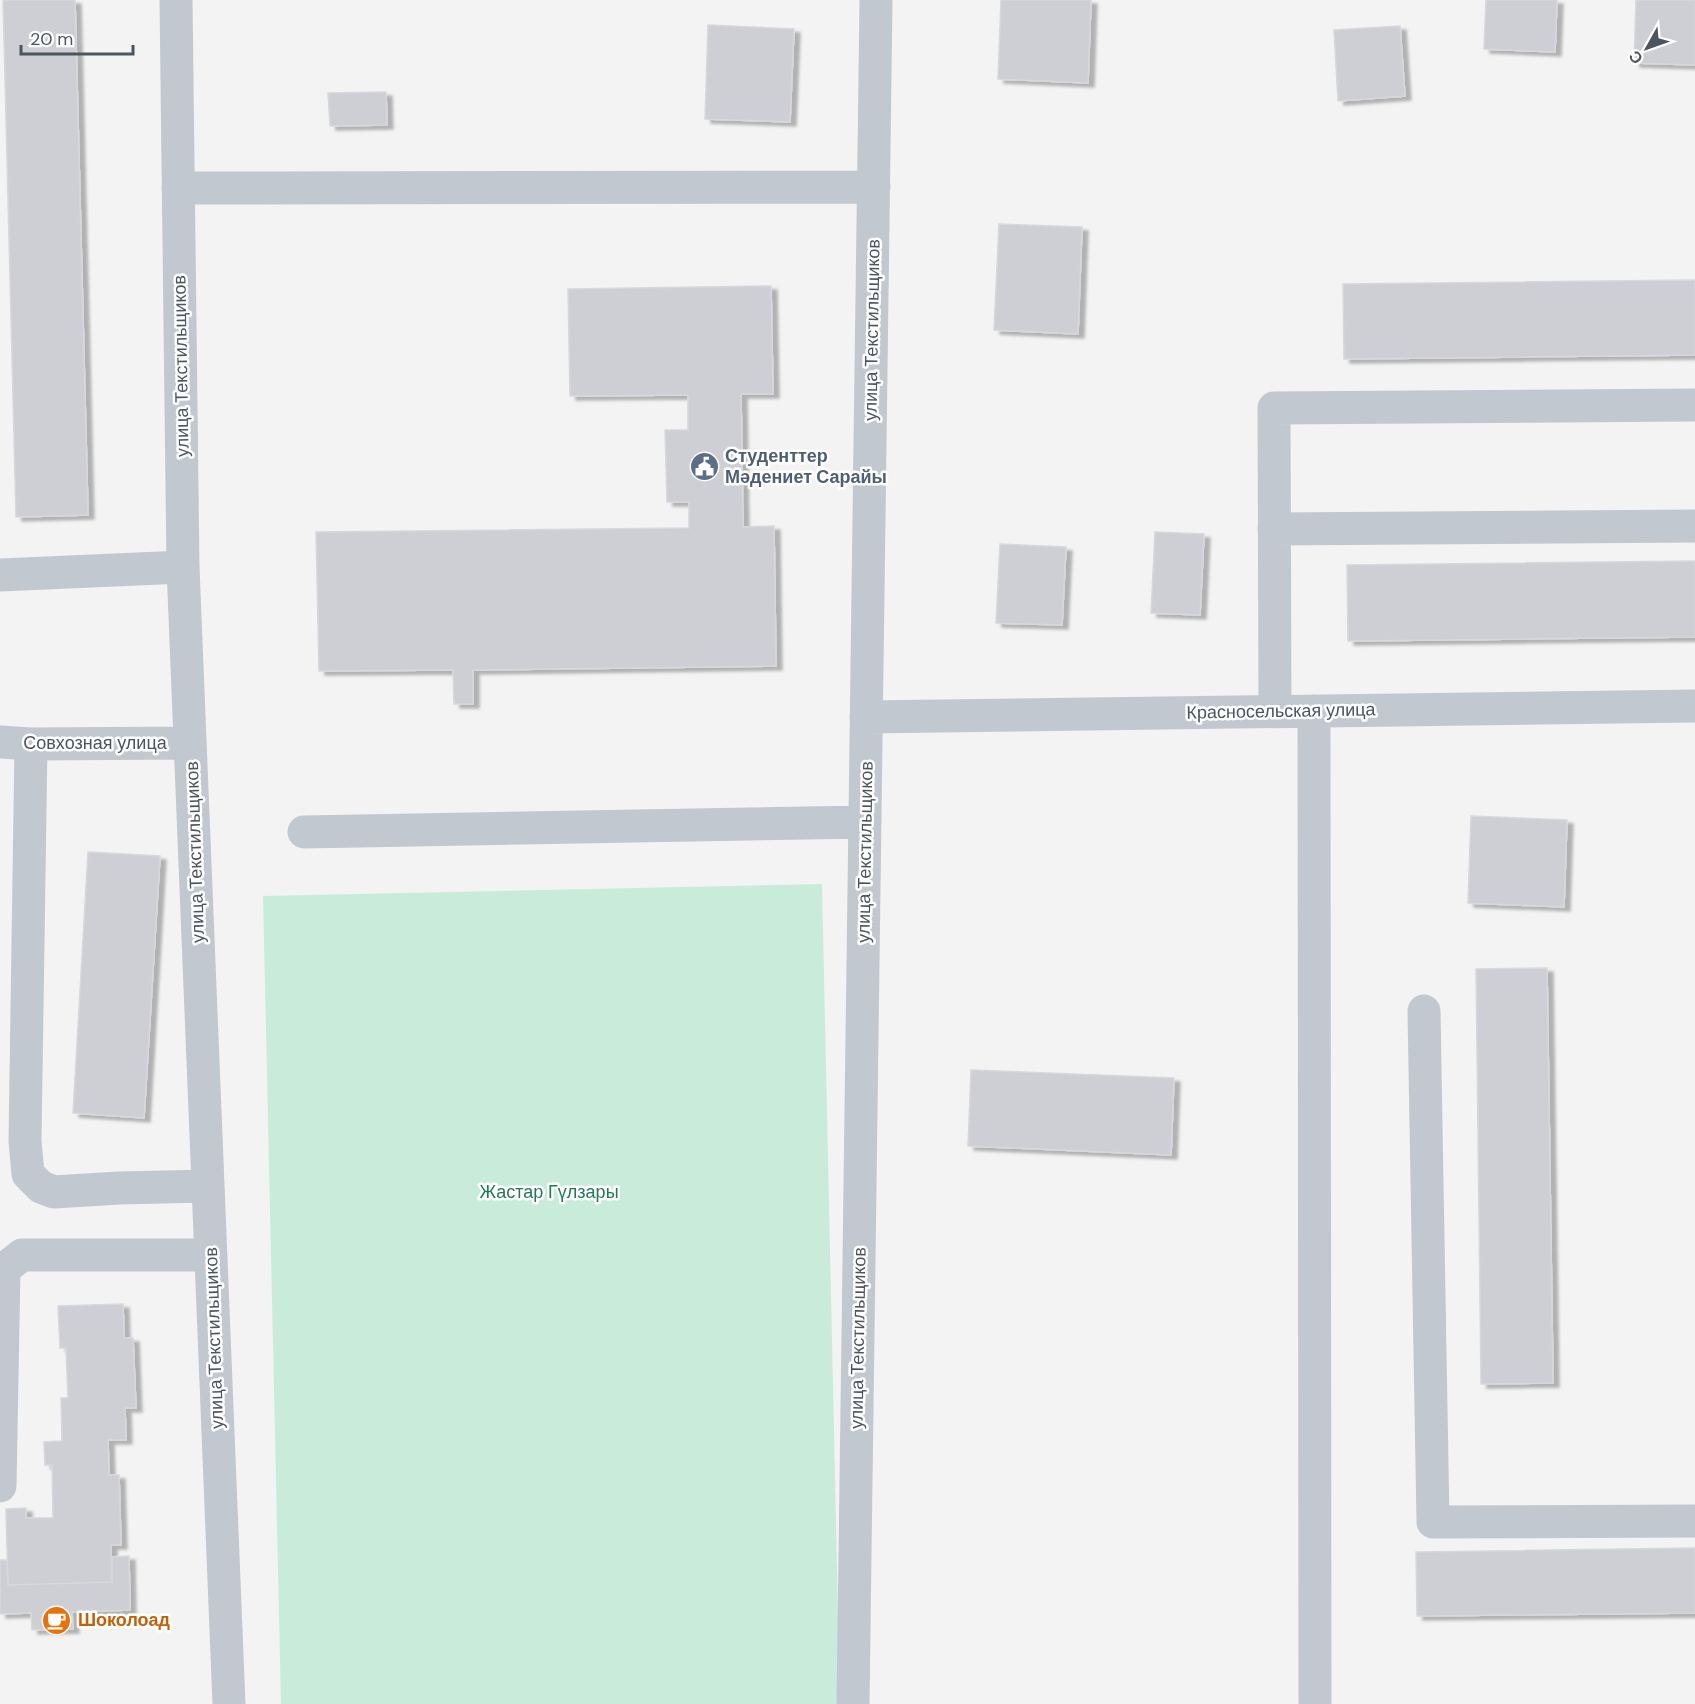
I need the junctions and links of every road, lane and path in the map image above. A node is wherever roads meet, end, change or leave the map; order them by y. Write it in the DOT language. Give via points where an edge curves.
graph roads {
  1 [pos="176,0"];
  2 [pos="876,0"];
  3 [pos="874,187"];
  4 [pos="178,188"];
  5 [pos="1695,405"];
  6 [pos="1695,526"];
  7 [pos="1275,529"];
  8 [pos="183,567"];
  9 [pos="0,575"];
  10 [pos="1695,706"];
  11 [pos="1275,711"];
  12 [pos="1314,711"];
  13 [pos="866,717"];
  14 [pos="15,743"];
  15 [pos="190,743"];
  16 [pos="865,822"];
  17 [pos="304,832"];
  18 [pos="1425,1011"];
  19 [pos="208,1186"];
  20 [pos="211,1255"];
  21 [pos="0,1486"];
  22 [pos="1695,1521"];
  23 [pos="229,1704"];
  24 [pos="854,1704"];
  25 [pos="1315,1704"];
  1 -- 4 [label="street, улица Текстильщиков"];
  2 -- 3 [label="street, улица Текстильщиков"];
  3 -- 4 [label="street"];
  3 -- 13 [label="street, улица Текстильщиков"];
  4 -- 8 [label="street, улица Текстильщиков"];
  5 -- 7 [label="street" via="1274,408"];
  6 -- 7 [label="street"];
  7 -- 11 [label="street"];
  8 -- 9 [label="street"];
  8 -- 15 [label="street, улица Текстильщиков"];
  10 -- 12 [label="street, Красносельская улица"];
  11 -- 12 [label="street, Красносельская улица"];
  11 -- 13 [label="street, Красносельская улица"];
  12 -- 25 [label="street"];
  13 -- 16 [label="street, улица Текстильщиков"];
  14 -- 15 [label="street, Совхозная улица"];
  14 -- 19 [label="street" via="28,1174 41,1187 54,1192"];
  15 -- 19 [label="street, улица Текстильщиков"];
  16 -- 17 [label="street"];
  16 -- 24 [label="street, улица Текстильщиков"];
  18 -- 22 [label="street" via="1433,1522"];
  19 -- 20 [label="street, улица Текстильщиков"];
  20 -- 21 [label="street" via="22,1255 4,1269"];
  20 -- 23 [label="street, улица Текстильщиков"];
}
